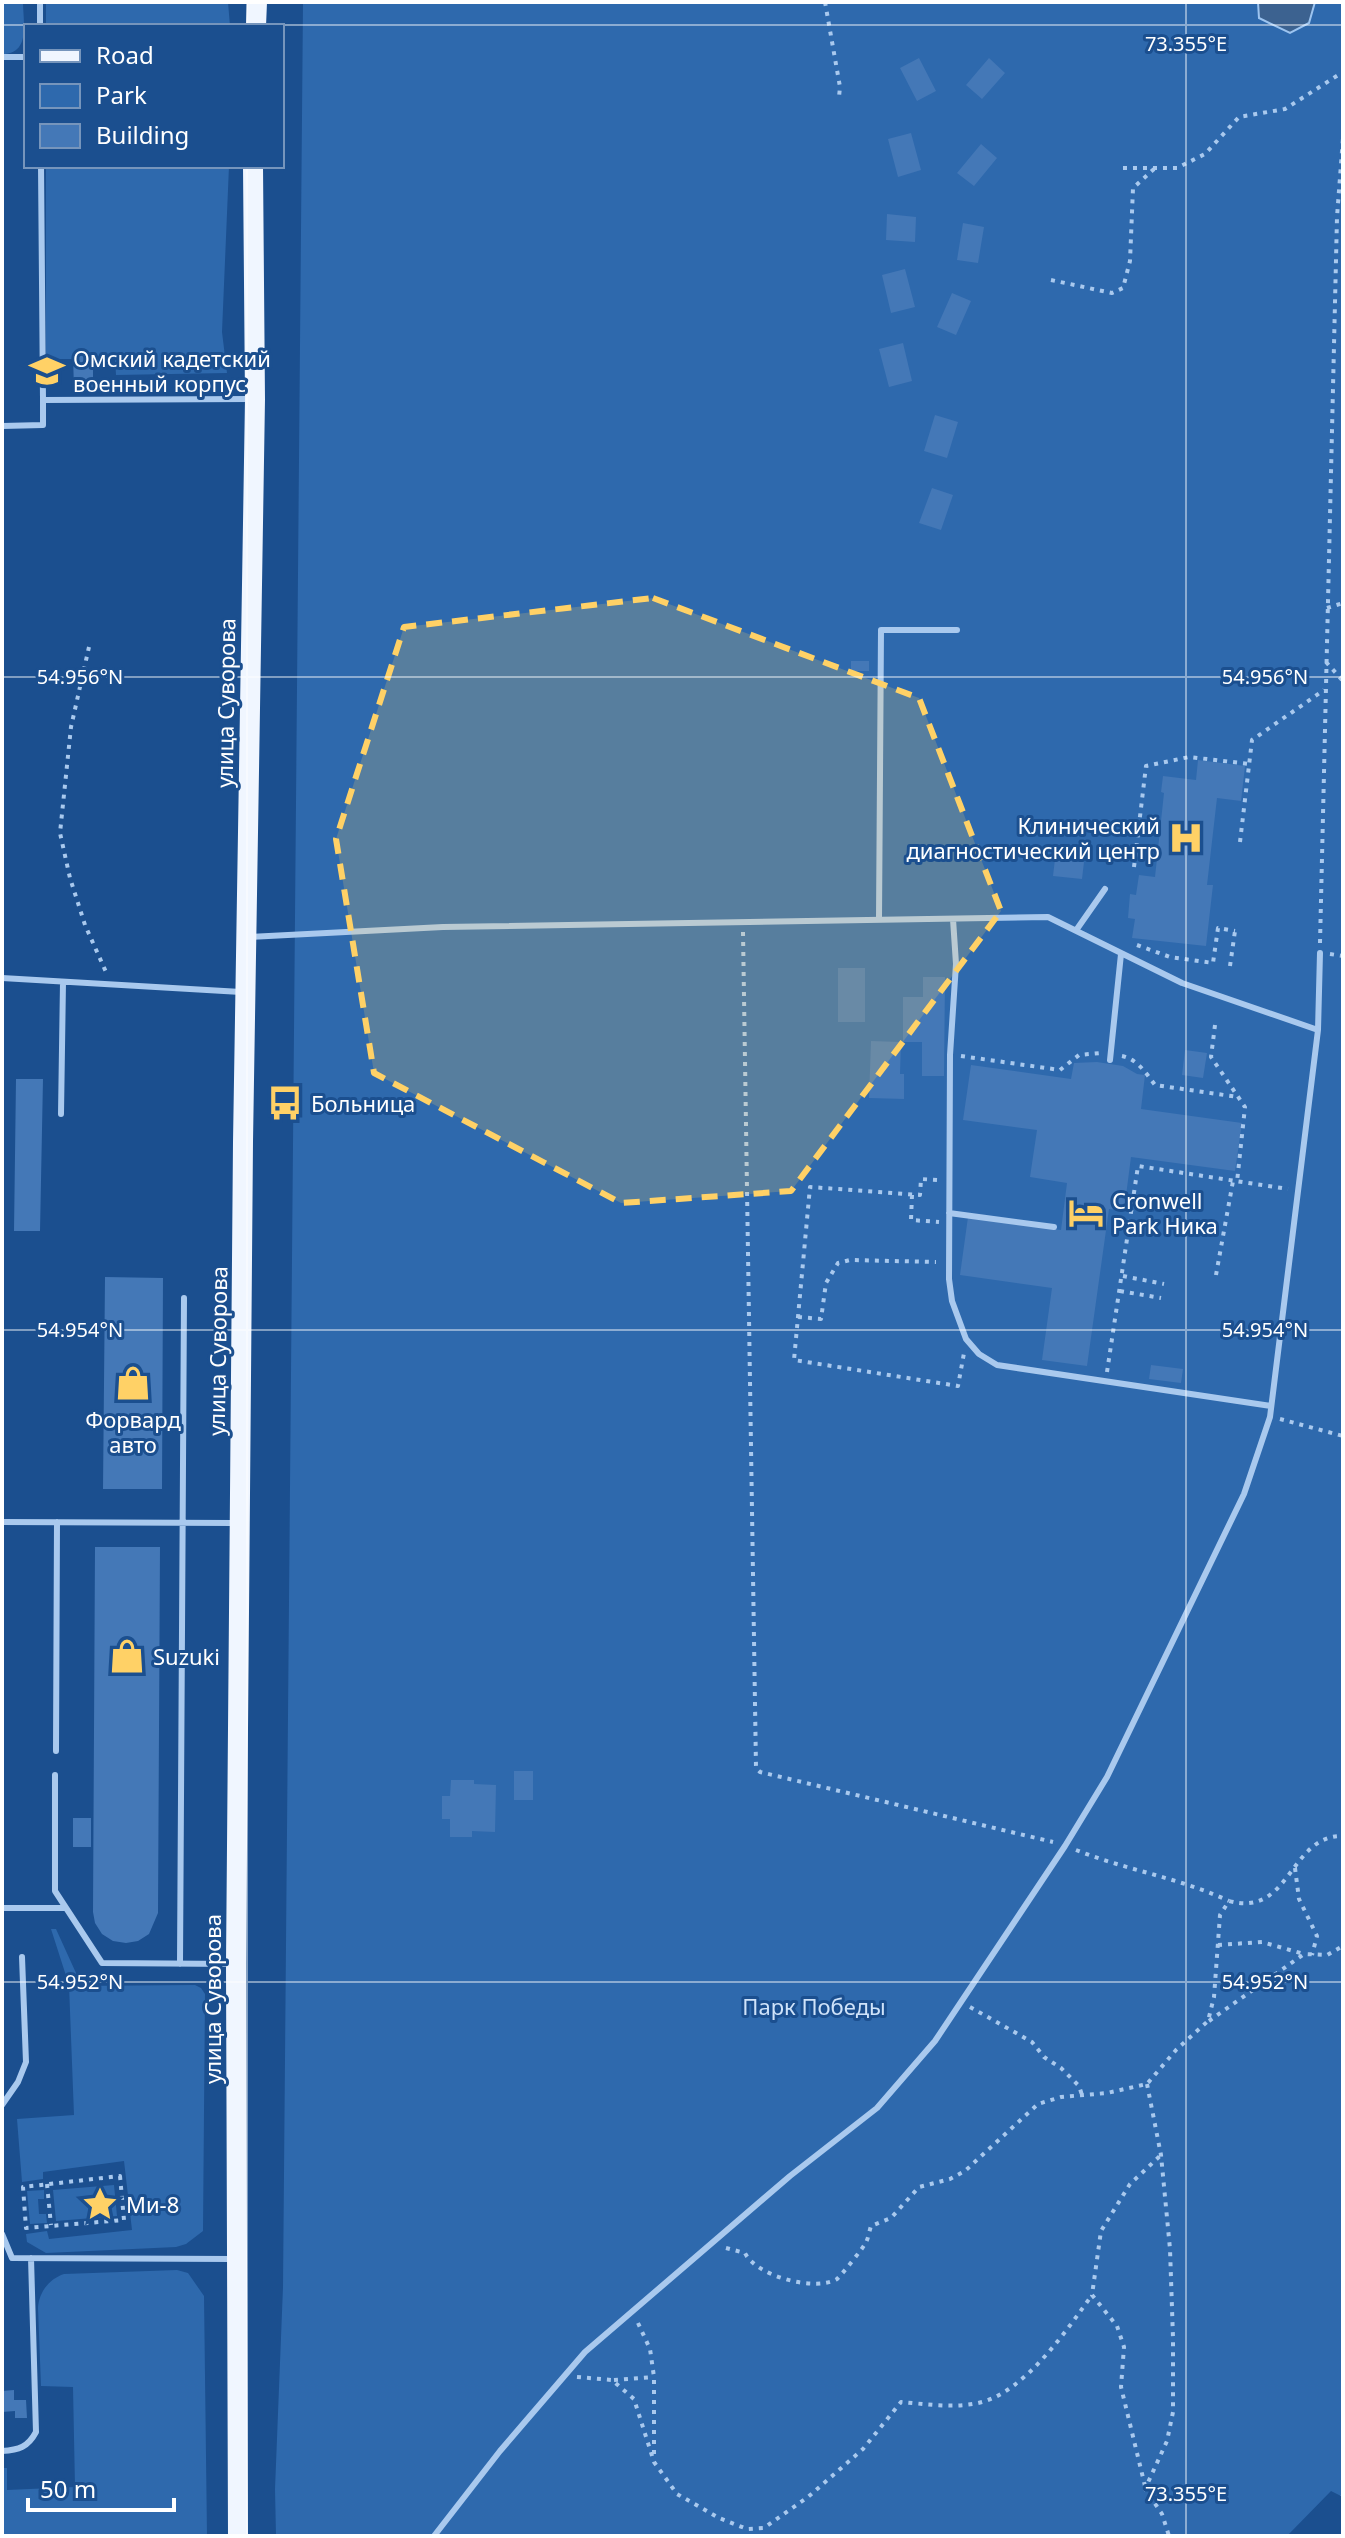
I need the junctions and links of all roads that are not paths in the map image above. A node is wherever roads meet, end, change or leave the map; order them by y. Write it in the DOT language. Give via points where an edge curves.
graph roads {
  1 [pos="40,2"];
  2 [pos="257,2"];
  3 [pos="40,24"];
  4 [pos="256,24"];
  5 [pos="2,57"];
  6 [pos="24,57"];
  7 [pos="41,168"];
  8 [pos="253,168"];
  9 [pos="255,399"];
  10 [pos="43,400"];
  11 [pos="2,426"];
  12 [pos="957,630"];
  13 [pos="1105,889"];
  14 [pos="879,919"];
  15 [pos="953,919"];
  16 [pos="1077,929"];
  17 [pos="245,937"];
  18 [pos="1320,953"];
  19 [pos="1121,954"];
  20 [pos="2,978"];
  21 [pos="63,982"];
  22 [pos="245,992"];
  23 [pos="1318,1030"];
  24 [pos="1110,1057"];
  25 [pos="61,1114"];
  26 [pos="949,1213"];
  27 [pos="1054,1227"];
  28 [pos="184,1298"];
  29 [pos="1271,1406"];
  30 [pos="2,1522"];
  31 [pos="57,1522"];
  32 [pos="183,1523"];
  33 [pos="239,1523"];
  34 [pos="56,1751"];
  35 [pos="55,1775"];
  36 [pos="2,1908"];
  37 [pos="66,1908"];
  38 [pos="22,1957"];
  39 [pos="180,1964"];
  40 [pos="236,1964"];
  41 [pos="2,2105"];
  42 [pos="2,2234"];
  43 [pos="31,2258"];
  44 [pos="235,2259"];
  45 [pos="2,2451"];
  46 [pos="238,2536"];
  47 [pos="434,2536"];
  1 -- 3 [label="lane"];
  2 -- 4 [label="main road"];
  5 -- 6 [label="lane"];
  7 -- 10 [label="lane"];
  8 -- 9 [label="main road, улица Суворова"];
  9 -- 10 [label="lane"];
  9 -- 17 [label="main road, улица Суворова"];
  10 -- 11 [label="lane" via="43,425"];
  12 -- 14 [label="lane" via="881,630"];
  13 -- 16 [label="lane"];
  14 -- 15 [label="lane"];
  14 -- 17 [label="lane" via="443,927"];
  15 -- 16 [label="lane" via="1048,917"];
  15 -- 26 [label="lane"];
  16 -- 19 [label="lane"];
  17 -- 22 [label="main road, улица Суворова"];
  18 -- 23 [label="lane"];
  19 -- 23 [label="lane" via="1182,983"];
  19 -- 24 [label="lane"];
  20 -- 21 [label="lane"];
  21 -- 22 [label="lane"];
  21 -- 25 [label="lane"];
  22 -- 33 [label="main road, улица Суворова"];
  23 -- 29 [label="lane"];
  26 -- 27 [label="lane"];
  26 -- 29 [label="lane" via="952,1301 966,1339 997,1365"];
  28 -- 32 [label="lane"];
  29 -- 47 [label="lane" via="1244,1494 1107,1777 935,2041 877,2108 631,2311 564,2376"];
  30 -- 31 [label="lane"];
  31 -- 32 [label="lane"];
  31 -- 34 [label="lane"];
  32 -- 33 [label="lane"];
  32 -- 39 [label="lane"];
  33 -- 40 [label="main road, улица Суворова"];
  35 -- 37 [label="lane" via="55,1891"];
  36 -- 37 [label="lane"];
  37 -- 39 [label="lane" via="102,1963"];
  38 -- 41 [label="lane" via="26,2062"];
  39 -- 40 [label="lane"];
  40 -- 44 [label="main road, улица Суворова"];
  42 -- 43 [label="lane" via="12,2258"];
  43 -- 44 [label="lane"];
  43 -- 45 [label="lane" via="36,2432 29,2444"];
  44 -- 46 [label="main road, улица Суворова"];
}
